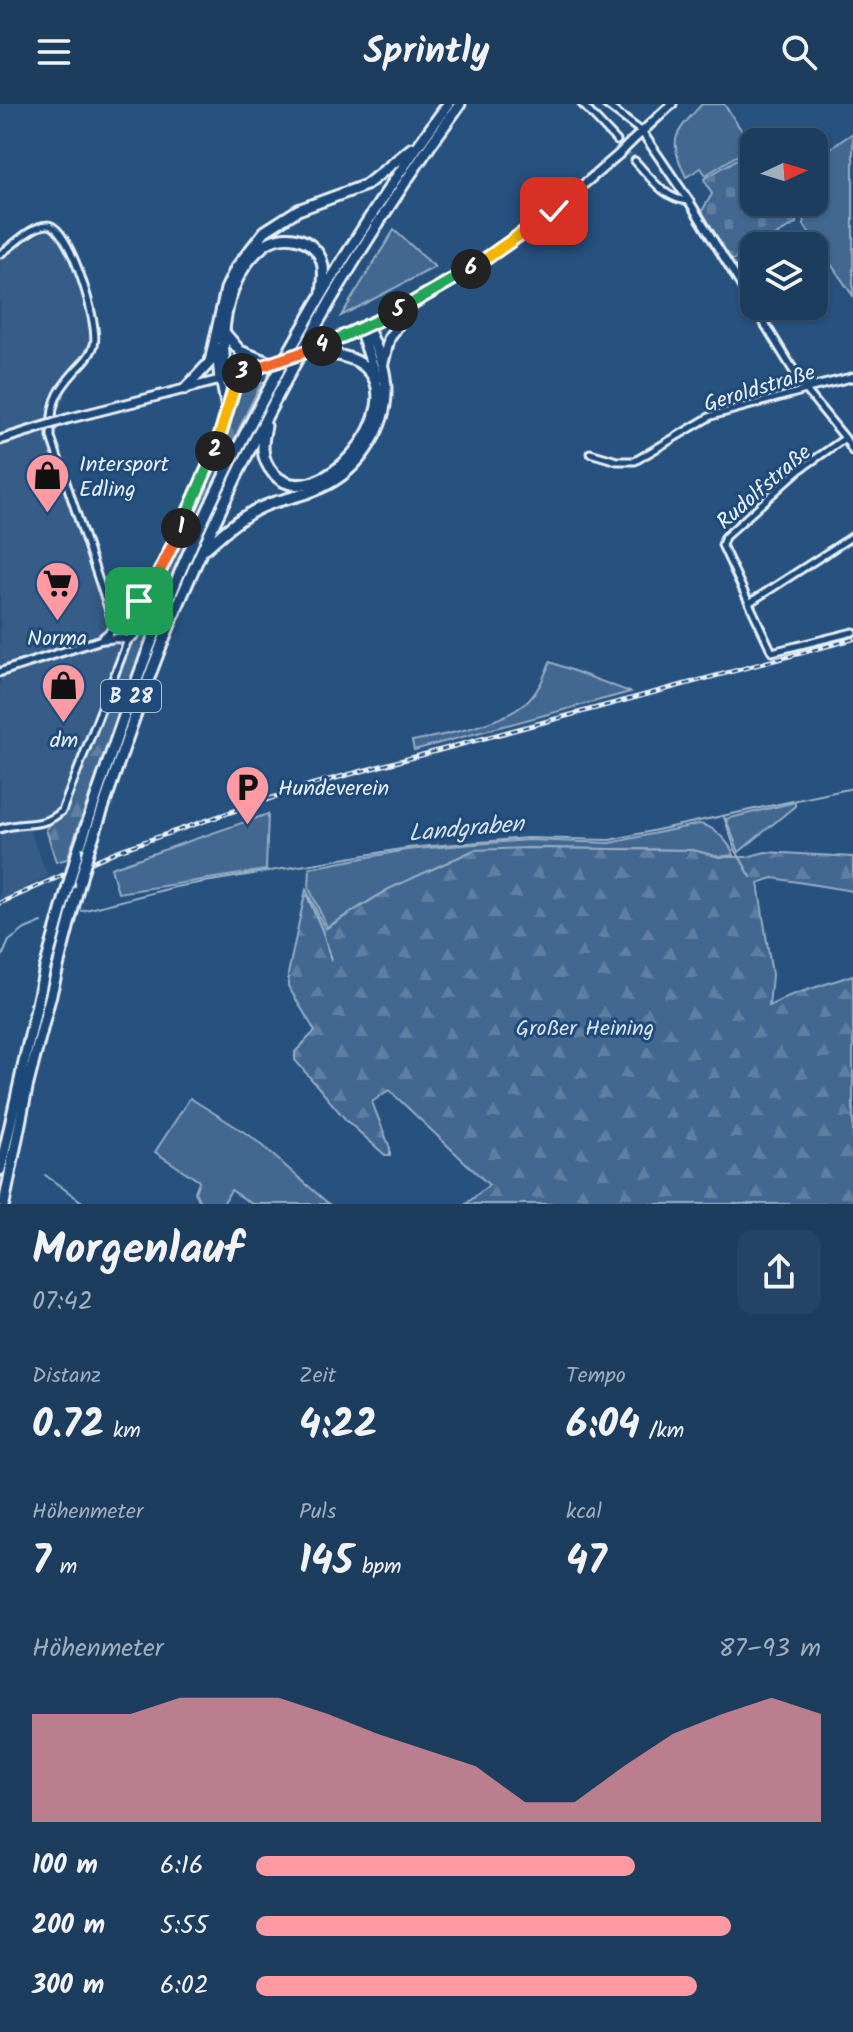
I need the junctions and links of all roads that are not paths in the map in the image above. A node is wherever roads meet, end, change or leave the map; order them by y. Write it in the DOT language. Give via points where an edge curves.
graph roads {
  1 [pos="448,104"];
  2 [pos="460,104"];
  3 [pos="582,104"];
  4 [pos="605,104"];
  5 [pos="672,104"];
  6 [pos="642,132"];
  7 [pos="423,138"];
  8 [pos="617,141"];
  9 [pos="635,161"];
  10 [pos="689,201"];
  11 [pos="0,254"];
  12 [pos="322,296"];
  13 [pos="410,305"];
  14 [pos="364,327"];
  15 [pos="220,334"];
  16 [pos="311,351"];
  17 [pos="266,363"];
  18 [pos="383,366"];
  19 [pos="238,375"];
  20 [pos="853,377"];
  21 [pos="223,379"];
  22 [pos="378,385"];
  23 [pos="185,389"];
  24 [pos="806,390"];
  25 [pos="230,400"];
  26 [pos="270,410"];
  27 [pos="226,419"];
  28 [pos="845,438"];
  29 [pos="0,440"];
  30 [pos="853,452"];
  31 [pos="590,453"];
  32 [pos="853,536"];
  33 [pos="201,553"];
  34 [pos="139,601"];
  35 [pos="749,603"];
  36 [pos="110,611"];
  37 [pos="123,616"];
  38 [pos="135,620"];
  39 [pos="112,627"];
  40 [pos="853,632"];
  41 [pos="118,639"];
  42 [pos="100,640"];
  43 [pos="128,640"];
  44 [pos="124,652"];
  45 [pos="0,672"];
  46 [pos="0,829"];
  47 [pos="0,1170"];
  48 [pos="4,1204"];
  1 -- 7 [label="highway, B 28"];
  2 -- 26 [label="highway, B 28" via="345,280"];
  3 -- 8 [label="street"];
  4 -- 6 [label="street"];
  5 -- 6 [label="main road"];
  6 -- 10 [label="street"];
  6 -- 13 [label="main road, bridge" via="554,211 496,254"];
  7 -- 12 [label="highway, B 28"];
  7 -- 15 [label="highway" via="366,185 298,210 265,231 236,268 221,303"];
  9 -- 10 [label="street" via="666,194"];
  10 -- 24 [label="street"];
  11 -- 36 [label="street" via="36,228 55,226 69,248 94,318 91,352 52,404 51,440"];
  12 -- 15 [label="highway" via="323,267 315,249 296,238 277,238 259,249 240,276"];
  12 -- 47 [label="highway, B 28, bridge" via="261,406 182,570 131,695 45,968"];
  13 -- 14 [label="main road"];
  13 -- 18 [label="highway" via="389,339"];
  14 -- 16 [label="main road"];
  14 -- 18 [label="highway"];
  14 -- 22 [label="highway"];
  15 -- 17 [label="highway"];
  15 -- 21 [label="highway"];
  15 -- 23 [label="highway" via="210,362"];
  16 -- 17 [label="main road, bridge"];
  16 -- 22 [label="highway" via="365,366"];
  17 -- 19 [label="main road"];
  18 -- 33 [label="highway" via="385,408 358,461 320,488 253,511"];
  19 -- 21 [label="main road"];
  19 -- 25 [label="main road"];
  20 -- 24 [label="street, Geroldstraße"];
  21 -- 23 [label="main road"];
  21 -- 25 [label="street"];
  21 -- 27 [label="street"];
  22 -- 26 [label="highway" via="375,414 358,447 333,471 305,484 284,481 267,464 262,443"];
  23 -- 29 [label="main road, bridge"];
  24 -- 28 [label="street"];
  24 -- 31 [label="street, Geroldstraße" via="711,416 635,461"];
  25 -- 27 [label="street"];
  26 -- 33 [label="highway, B 28"];
  27 -- 34 [label="street" via="176,538"];
  28 -- 30 [label="street"];
  28 -- 35 [label="street, Rudolfstraße" via="798,471 723,539"];
  32 -- 35 [label="street"];
  33 -- 48 [label="highway, B 28, bridge" via="147,683 89,849 27,1088"];
  34 -- 37 [label="street"];
  34 -- 38 [label="street"];
  35 -- 40 [label="street, Rudolfstraße" via="772,652"];
  36 -- 37 [label="street"];
  36 -- 39 [label="street"];
  37 -- 38 [label="street"];
  37 -- 39 [label="street"];
  38 -- 43 [label="street" via="137,632"];
  39 -- 41 [label="street"];
  39 -- 42 [label="street"];
  41 -- 42 [label="street"];
  41 -- 43 [label="street"];
  41 -- 44 [label="street"];
  42 -- 45 [label="street"];
  43 -- 44 [label="street"];
  44 -- 46 [label="street" via="62,811 46,823"];
}
